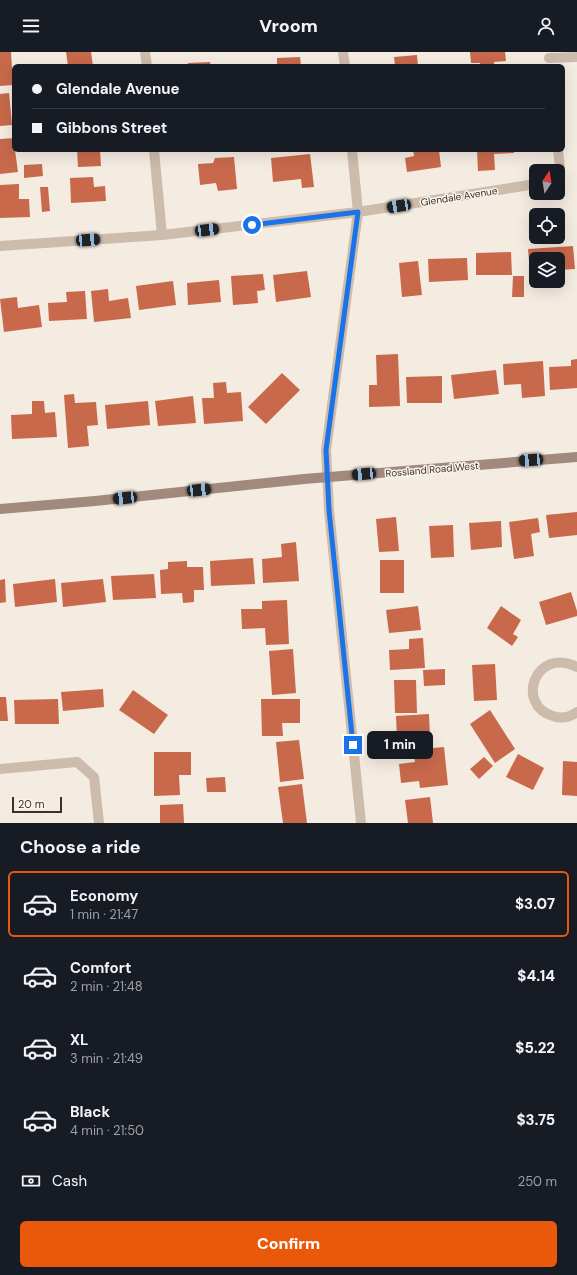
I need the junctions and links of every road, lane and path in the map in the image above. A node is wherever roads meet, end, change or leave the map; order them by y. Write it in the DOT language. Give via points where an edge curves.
graph roads {
  1 [pos="145,52"];
  2 [pos="343,52"];
  3 [pos="577,57"];
  4 [pos="549,59"];
  5 [pos="147,64"];
  6 [pos="345,64"];
  7 [pos="154,152"];
  8 [pos="352,152"];
  9 [pos="558,152"];
  10 [pos="558,164"];
  11 [pos="529,185"];
  12 [pos="358,212"];
  13 [pos="162,235"];
  14 [pos="0,246"];
  15 [pos="577,457"];
  16 [pos="327,477"];
  17 [pos="0,509"];
  18 [pos="577,667"];
  19 [pos="577,712"];
  20 [pos="0,769"];
  21 [pos="99,823"];
  22 [pos="361,823"];
  1 -- 5 [label="street"];
  2 -- 6 [label="street"];
  3 -- 4 [label="street"];
  7 -- 13 [label="street"];
  8 -- 12 [label="street"];
  9 -- 10 [label="street"];
  11 -- 12 [label="street, Glendale Avenue"];
  12 -- 13 [label="street, Glendale Avenue"];
  12 -- 16 [label="street" via="326,450"];
  13 -- 14 [label="street, Glendale Avenue"];
  15 -- 16 [label="main road, Rossland Road West"];
  16 -- 17 [label="main road, Rossland Road West"];
  16 -- 22 [label="street"];
  18 -- 19 [label="street" via="561,662 544,667 534,681 533,690 534,699 546,714 565,717"];
  20 -- 21 [label="street" via="76,762 94,777"];
}
